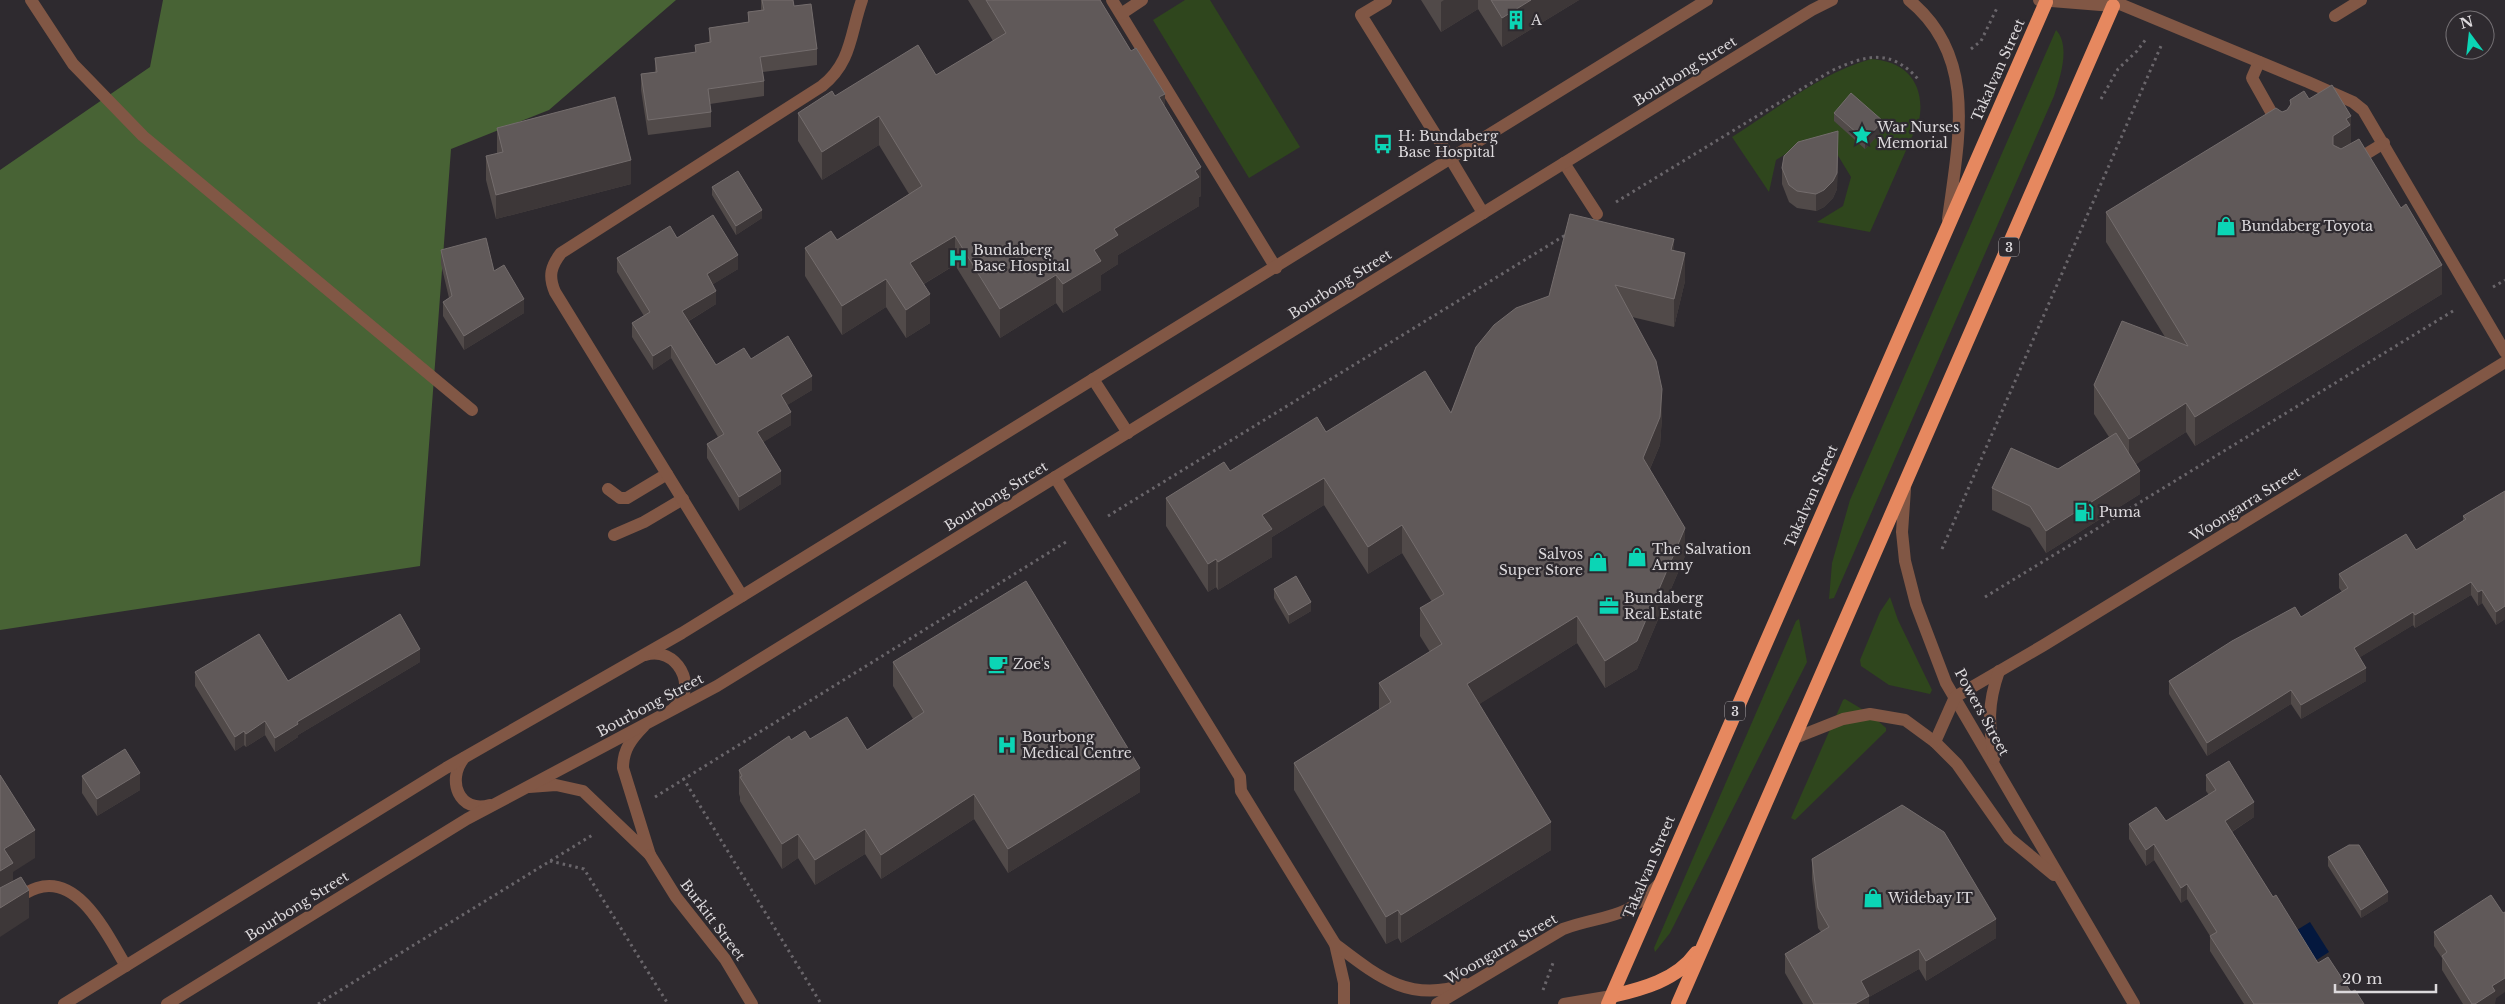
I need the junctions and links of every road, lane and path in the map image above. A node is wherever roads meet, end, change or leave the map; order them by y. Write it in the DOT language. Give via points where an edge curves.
graph roads {
  1 [pos="31,0"];
  2 [pos="862,0"];
  3 [pos="1112,0"];
  4 [pos="1142,0"];
  5 [pos="1386,0"];
  6 [pos="1707,0"];
  7 [pos="1822,0"];
  8 [pos="1832,0"];
  9 [pos="1909,0"];
  10 [pos="2361,0"];
  11 [pos="2042,1"];
  12 [pos="2114,4"];
  13 [pos="1997,8"];
  14 [pos="1812,10"];
  15 [pos="1121,14"];
  16 [pos="2335,16"];
  17 [pos="2155,18"];
  18 [pos="2171,25"];
  19 [pos="1966,52"];
  20 [pos="2259,62"];
  21 [pos="1918,79"];
  22 [pos="2095,103"];
  23 [pos="2283,133"];
  24 [pos="2384,144"];
  25 [pos="1450,158"];
  26 [pos="1564,163"];
  27 [pos="2340,170"];
  28 [pos="1483,213"];
  29 [pos="1597,214"];
  30 [pos="1947,227"];
  31 [pos="1276,268"];
  32 [pos="2505,280"];
  33 [pos="2474,299"];
  34 [pos="2505,352"];
  35 [pos="2505,362"];
  36 [pos="1093,379"];
  37 [pos="472,410"];
  38 [pos="1128,433"];
  39 [pos="667,474"];
  40 [pos="1055,477"];
  41 [pos="1905,488"];
  42 [pos="608,489"];
  43 [pos="682,499"];
  44 [pos="1087,529"];
  45 [pos="614,535"];
  46 [pos="1942,549"];
  47 [pos="742,596"];
  48 [pos="1985,597"];
  49 [pos="640,657"];
  50 [pos="1999,671"];
  51 [pos="1955,697"];
  52 [pos="669,712"];
  53 [pos="646,724"];
  54 [pos="1795,738"];
  55 [pos="1936,742"];
  56 [pos="471,753"];
  57 [pos="1995,767"];
  58 [pos="683,778"];
  59 [pos="525,788"];
  60 [pos="495,804"];
  61 [pos="636,809"];
  62 [pos="615,821"];
  63 [pos="650,855"];
  64 [pos="550,861"];
  65 [pos="2060,880"];
  66 [pos="1660,883"];
  67 [pos="0,909"];
  68 [pos="1708,936"];
  69 [pos="1335,944"];
  70 [pos="1552,956"];
  71 [pos="126,966"];
  72 [pos="1479,979"];
  73 [pos="1541,995"];
  74 [pos="1610,1000"];
  75 [pos="820,1002"];
  76 [pos="64,1004"];
  77 [pos="167,1004"];
  78 [pos="318,1004"];
  79 [pos="668,1004"];
  80 [pos="752,1004"];
  81 [pos="1344,1004"];
  82 [pos="1437,1004"];
  83 [pos="1564,1004"];
  84 [pos="1678,1004"];
  85 [pos="2134,1004"];
  1 -- 37 [label="street" via="73,64 143,136"];
  2 -- 39 [label="street" via="848,52 834,76 561,253 552,267 551,283 555,292"];
  3 -- 15 [label="street"];
  4 -- 15 [label="street"];
  5 -- 25 [label="street" via="1361,15"];
  6 -- 25 [label="street"];
  7 -- 14 [label="street"];
  8 -- 14 [label="street, Bourbong Street"];
  9 -- 30 [label="street" via="1938,34 1954,68 1959,92 1959,134"];
  10 -- 16 [label="street"];
  11 -- 12 [label="street"];
  11 -- 30 [label="highway, Takalvan Street / 3"];
  12 -- 17 [label="street"];
  12 -- 41 [label="highway, 3"];
  13 -- 19 [label="path" via="1982,41"];
  14 -- 26 [label="street, Bourbong Street"];
  15 -- 31 [label="street"];
  17 -- 18 [label="street"];
  17 -- 22 [label="path" via="2144,42 2118,69 2102,98"];
  18 -- 20 [label="street"];
  18 -- 46 [label="path"];
  20 -- 23 [label="street" via="2252,78"];
  20 -- 24 [label="street" via="2353,102 2364,110"];
  21 -- 29 [label="path" via="1900,62 1888,57 1871,56 1851,61"];
  24 -- 27 [label="street"];
  24 -- 33 [label="street"];
  25 -- 28 [label="street"];
  25 -- 31 [label="street"];
  26 -- 28 [label="street, Bourbong Street"];
  26 -- 29 [label="street"];
  28 -- 38 [label="street, Bourbong Street"];
  29 -- 44 [label="path"];
  30 -- 66 [label="highway, Takalvan Street / 3"];
  31 -- 36 [label="street"];
  32 -- 33 [label="path"];
  33 -- 34 [label="street"];
  33 -- 48 [label="path"];
  35 -- 50 [label="street, Woongarra Street"];
  36 -- 38 [label="street"];
  36 -- 47 [label="street"];
  38 -- 40 [label="street, Bourbong Street"];
  39 -- 42 [label="street" via="627,498 614,495"];
  39 -- 43 [label="street"];
  40 -- 44 [label="street"];
  40 -- 52 [label="street, Bourbong Street" via="725,682"];
  41 -- 51 [label="street, Powers Street" via="1902,532 1910,582 1946,683"];
  41 -- 54 [label="highway, 3"];
  43 -- 45 [label="street" via="644,522"];
  43 -- 47 [label="street"];
  44 -- 58 [label="path"];
  44 -- 69 [label="street" via="1240,777 1241,791"];
  47 -- 49 [label="street"];
  49 -- 52 [label="street" via="650,653 672,658 684,675 684,691 678,705"];
  49 -- 56 [label="street"];
  50 -- 51 [label="street, Woongarra Street"];
  50 -- 57 [label="street" via="1991,694 1989,724"];
  51 -- 55 [label="street"];
  51 -- 57 [label="street, Powers Street"];
  52 -- 53 [label="street, Bourbong Street"];
  53 -- 59 [label="street, Bourbong Street"];
  53 -- 61 [label="street, Burkitt Street" via="628,744 623,758"];
  54 -- 55 [label="street, Powers Street" via="1843,719 1870,714 1905,720"];
  54 -- 68 [label="highway, 3"];
  55 -- 65 [label="street, Powers Street" via="1957,764 2008,838"];
  56 -- 60 [label="street" via="455,773 457,790 469,803 477,806"];
  56 -- 71 [label="street"];
  57 -- 65 [label="street, Powers Street"];
  58 -- 61 [label="path"];
  58 -- 75 [label="path"];
  59 -- 60 [label="street, Bourbong Street"];
  59 -- 62 [label="street, Burkitt Street" via="556,785 583,791"];
  60 -- 77 [label="street, Bourbong Street"];
  61 -- 63 [label="street, Burkitt Street"];
  62 -- 63 [label="street, Burkitt Street"];
  62 -- 64 [label="path"];
  63 -- 80 [label="street, Burkitt Street" via="676,897 726,959"];
  64 -- 78 [label="path"];
  64 -- 79 [label="path" via="584,869"];
  65 -- 85 [label="street, Powers Street"];
  66 -- 72 [label="street, Woongarra Street" via="1633,908 1563,929"];
  66 -- 74 [label="highway, Takalvan Street / 3"];
  67 -- 71 [label="street" via="39,887 52,887 72,894 82,899 91,910"];
  68 -- 74 [label="highway" via="1689,962 1674,974"];
  68 -- 84 [label="highway, 3"];
  69 -- 72 [label="street" via="1370,971 1406,989 1441,992"];
  69 -- 81 [label="street" via="1344,982"];
  70 -- 73 [label="path" via="1554,966"];
  71 -- 76 [label="street"];
  72 -- 82 [label="street, Woongarra Street"];
  74 -- 83 [label="street"];
}
